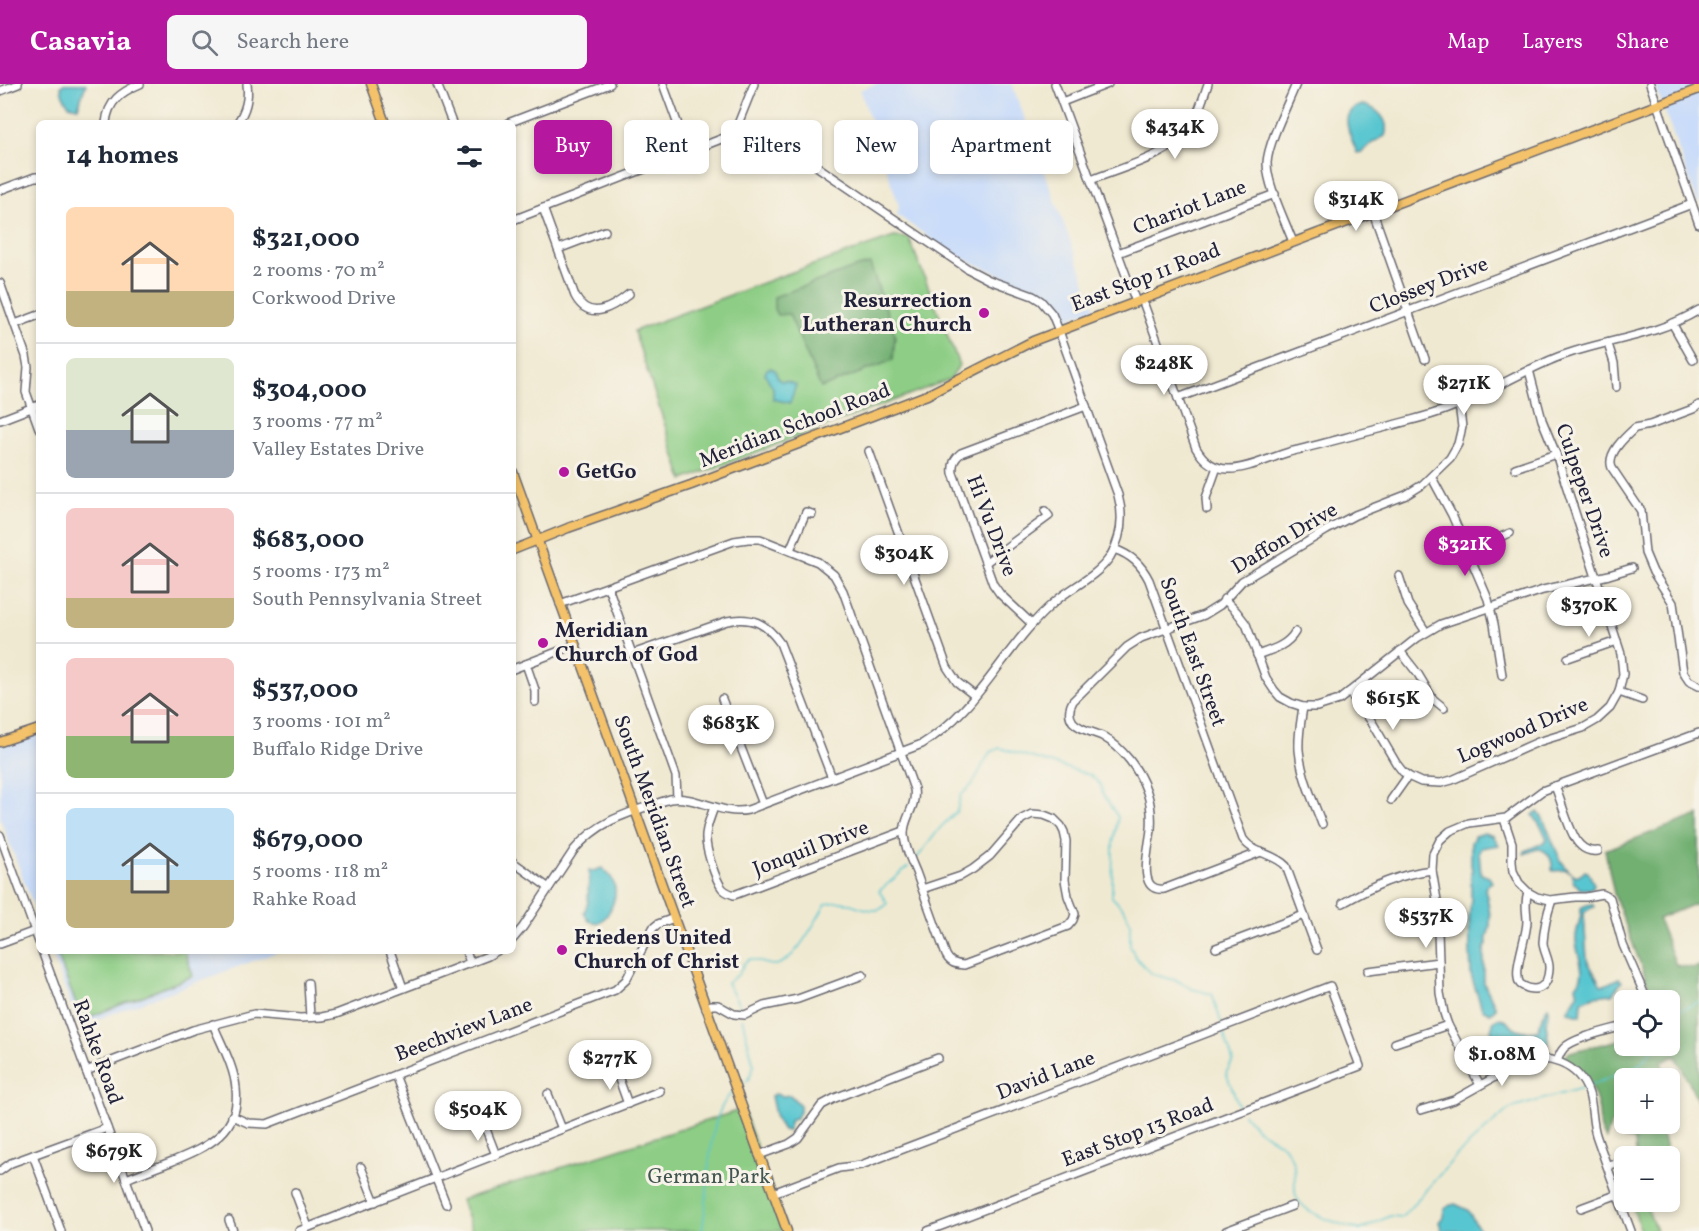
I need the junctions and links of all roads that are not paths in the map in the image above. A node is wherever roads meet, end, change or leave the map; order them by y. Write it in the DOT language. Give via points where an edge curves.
graph roads {
  1 [pos="18,84"];
  2 [pos="140,84"];
  3 [pos="247,84"];
  4 [pos="371,84"];
  5 [pos="438,84"];
  6 [pos="610,84"];
  7 [pos="663,84"];
  8 [pos="754,84"];
  9 [pos="1055,84"];
  10 [pos="1108,84"];
  11 [pos="1208,84"];
  12 [pos="1296,84"];
  13 [pos="1650,84"];
  14 [pos="1699,89"];
  15 [pos="0,91"];
  16 [pos="1062,102"];
  17 [pos="1657,105"];
  18 [pos="107,120"];
  19 [pos="239,120"];
  20 [pos="384,120"];
  21 [pos="451,120"];
  22 [pos="516,120"];
  23 [pos="676,120"];
  24 [pos="740,120"];
  25 [pos="822,170"];
  26 [pos="631,174"];
  27 [pos="36,177"];
  28 [pos="1090,180"];
  29 [pos="0,190"];
  30 [pos="1275,194"];
  31 [pos="1692,204"];
  32 [pos="543,208"];
  33 [pos="1373,212"];
  34 [pos="516,219"];
  35 [pos="1699,224"];
  36 [pos="605,231"];
  37 [pos="1293,243"];
  38 [pos="558,249"];
  39 [pos="1118,253"];
  40 [pos="0,283"];
  41 [pos="629,294"];
  42 [pos="1139,301"];
  43 [pos="1699,310"];
  44 [pos="1408,311"];
  45 [pos="36,316"];
  46 [pos="1672,323"];
  47 [pos="15,324"];
  48 [pos="1059,331"];
  49 [pos="1608,344"];
  50 [pos="1425,359"];
  51 [pos="1694,360"];
  52 [pos="1529,370"];
  53 [pos="1616,387"];
  54 [pos="1178,398"];
  55 [pos="1459,404"];
  56 [pos="1699,405"];
  57 [pos="36,406"];
  58 [pos="1086,406"];
  59 [pos="31,408"];
  60 [pos="0,420"];
  61 [pos="36,420"];
  62 [pos="869,451"];
  63 [pos="1556,454"];
  64 [pos="1217,467"];
  65 [pos="1515,468"];
  66 [pos="1432,478"];
  67 [pos="516,480"];
  68 [pos="1207,509"];
  69 [pos="1045,511"];
  70 [pos="812,514"];
  71 [pos="1510,533"];
  72 [pos="537,540"];
  73 [pos="516,549"];
  74 [pos="1114,549"];
  75 [pos="790,550"];
  76 [pos="1468,551"];
  77 [pos="986,563"];
  78 [pos="1632,568"];
  79 [pos="1399,576"];
  80 [pos="1596,578"];
  81 [pos="608,587"];
  82 [pos="1224,599"];
  83 [pos="561,604"];
  84 [pos="1490,607"];
  85 [pos="1032,624"];
  86 [pos="1167,628"];
  87 [pos="1295,632"];
  88 [pos="1426,632"];
  89 [pos="1617,641"];
  90 [pos="575,645"];
  91 [pos="1400,651"];
  92 [pos="632,654"];
  93 [pos="1257,655"];
  94 [pos="1568,658"];
  95 [pos="526,664"];
  96 [pos="516,668"];
  97 [pos="1502,675"];
  98 [pos="1699,686"];
  99 [pos="1348,692"];
  100 [pos="1619,692"];
  101 [pos="975,696"];
  102 [pos="722,699"];
  103 [pos="1642,700"];
  104 [pos="534,702"];
  105 [pos="1303,707"];
  106 [pos="1444,708"];
  107 [pos="36,730"];
  108 [pos="1699,733"];
  109 [pos="0,742"];
  110 [pos="901,752"];
  111 [pos="1408,776"];
  112 [pos="832,778"];
  113 [pos="1556,786"];
  114 [pos="677,798"];
  115 [pos="1391,800"];
  116 [pos="762,804"];
  117 [pos="714,807"];
  118 [pos="635,811"];
  119 [pos="1504,819"];
  120 [pos="1322,824"];
  121 [pos="904,831"];
  122 [pos="0,835"];
  123 [pos="1598,851"];
  124 [pos="1261,852"];
  125 [pos="516,864"];
  126 [pos="1432,870"];
  127 [pos="549,888"];
  128 [pos="922,890"];
  129 [pos="1528,892"];
  130 [pos="1552,900"];
  131 [pos="1343,903"];
  132 [pos="1304,915"];
  133 [pos="674,918"];
  134 [pos="35,931"];
  135 [pos="516,935"];
  136 [pos="0,944"];
  137 [pos="1216,948"];
  138 [pos="1317,950"];
  139 [pos="43,954"];
  140 [pos="391,954"];
  141 [pos="467,954"];
  142 [pos="490,954"];
  143 [pos="1439,962"];
  144 [pos="470,963"];
  145 [pos="1368,971"];
  146 [pos="863,975"];
  147 [pos="308,983"];
  148 [pos="403,988"];
  149 [pos="1643,990"];
  150 [pos="706,1009"];
  151 [pos="310,1017"];
  152 [pos="213,1024"];
  153 [pos="1448,1025"];
  154 [pos="1614,1029"];
  155 [pos="1395,1043"];
  156 [pos="938,1058"];
  157 [pos="1557,1061"];
  158 [pos="1360,1066"];
  159 [pos="615,1068"];
  160 [pos="86,1071"];
  161 [pos="395,1075"];
  162 [pos="1480,1085"];
  163 [pos="660,1091"];
  164 [pos="548,1094"];
  165 [pos="628,1104"];
  166 [pos="1421,1110"];
  167 [pos="232,1116"];
  168 [pos="482,1119"];
  169 [pos="107,1128"];
  170 [pos="562,1129"];
  171 [pos="33,1155"];
  172 [pos="496,1155"];
  173 [pos="759,1155"];
  174 [pos="1614,1164"];
  175 [pos="1607,1165"];
  176 [pos="361,1167"];
  177 [pos="0,1171"];
  178 [pos="436,1178"];
  179 [pos="126,1179"];
  180 [pos="1614,1179"];
  181 [pos="295,1192"];
  182 [pos="773,1193"];
  183 [pos="1614,1196"];
  184 [pos="375,1202"];
  185 [pos="446,1204"];
  186 [pos="1292,1206"];
  187 [pos="1581,1208"];
  188 [pos="1626,1212"];
  189 [pos="229,1220"];
  190 [pos="308,1227"];
  191 [pos="61,1231"];
  192 [pos="145,1231"];
  193 [pos="233,1231"];
  194 [pos="299,1231"];
  195 [pos="787,1231"];
  196 [pos="928,1231"];
  197 [pos="1226,1231"];
  198 [pos="1631,1231"];
  1 -- 15 [label="street"];
  2 -- 18 [label="street" via="114,100"];
  3 -- 19 [label="street" via="248,99"];
  4 -- 20 [label="main road"];
  5 -- 21 [label="street"];
  6 -- 22 [label="street"];
  7 -- 23 [label="street"];
  8 -- 24 [label="street"];
  9 -- 16 [label="street"];
  10 -- 16 [label="street"];
  11 -- 28 [label="street" via="1192,124 1178,142"];
  12 -- 30 [label="street" via="1267,160"];
  13 -- 17 [label="street"];
  14 -- 17 [label="main road, East Stop 11 Road"];
  16 -- 28 [label="street"];
  17 -- 31 [label="street"];
  17 -- 33 [label="main road, East Stop 11 Road"];
  25 -- 48 [label="street, East Stop 11 Road" via="968,269 1041,301"];
  26 -- 32 [label="street, East Stop 11 Road"];
  27 -- 29 [label="street"];
  28 -- 39 [label="street"];
  30 -- 37 [label="street"];
  30 -- 39 [label="street, Chariot Lane"];
  31 -- 35 [label="street"];
  31 -- 44 [label="street, Clossey Drive"];
  32 -- 34 [label="street, East Stop 11 Road"];
  32 -- 38 [label="street"];
  33 -- 37 [label="main road, East Stop 11 Road"];
  33 -- 44 [label="street"];
  36 -- 38 [label="street"];
  37 -- 42 [label="main road, East Stop 11 Road"];
  38 -- 41 [label="street" via="576,298 586,308 598,311"];
  39 -- 42 [label="street"];
  40 -- 47 [label="street"];
  42 -- 48 [label="main road, East Stop 11 Road"];
  42 -- 54 [label="street"];
  43 -- 46 [label="street"];
  44 -- 50 [label="street"];
  44 -- 54 [label="street, Clossey Drive"];
  45 -- 47 [label="street"];
  46 -- 49 [label="street"];
  46 -- 51 [label="street"];
  47 -- 59 [label="street" via="27,356 26,390"];
  48 -- 58 [label="street"];
  48 -- 72 [label="main road, Meridian School Road" via="927,395"];
  49 -- 52 [label="street" via="1566,354"];
  49 -- 53 [label="street"];
  52 -- 55 [label="street"];
  52 -- 63 [label="street, Culpeper Drive"];
  54 -- 64 [label="street" via="1198,453"];
  55 -- 64 [label="street" via="1240,468"];
  55 -- 66 [label="street, Daffon Drive" via="1462,427 1458,444"];
  56 -- 98 [label="street" via="1633,429 1610,462 1641,511 1645,551 1673,603 1683,670 1690,682"];
  57 -- 59 [label="street"];
  58 -- 74 [label="street" via="1122,508 1120,534"];
  58 -- 77 [label="street, Hi Vu Drive" via="961,453 954,462 953,473"];
  59 -- 60 [label="street"];
  59 -- 61 [label="street"];
  62 -- 101 [label="street" via="947,668"];
  63 -- 65 [label="street"];
  63 -- 80 [label="street, Culpeper Drive"];
  64 -- 68 [label="street" via="1206,498"];
  66 -- 76 [label="street"];
  66 -- 82 [label="street, Daffon Drive" via="1406,495 1327,530 1242,581"];
  67 -- 72 [label="main road, South Meridian Street"];
  69 -- 77 [label="street" via="1049,516"];
  70 -- 75 [label="street" via="806,512"];
  71 -- 76 [label="street"];
  72 -- 73 [label="main road, Meridian School Road"];
  72 -- 83 [label="main road, South Meridian Street"];
  74 -- 85 [label="street" via="1101,567"];
  74 -- 86 [label="street, South East Street" via="1133,558 1145,572"];
  75 -- 81 [label="street" via="748,538"];
  75 -- 110 [label="street" via="831,572 843,591"];
  76 -- 84 [label="street"];
  77 -- 85 [label="street, Hi Vu Drive" via="1000,594"];
  78 -- 80 [label="street"];
  79 -- 88 [label="street" via="1408,604"];
  80 -- 84 [label="street"];
  80 -- 89 [label="street, Culpeper Drive"];
  81 -- 83 [label="street"];
  81 -- 92 [label="street"];
  82 -- 86 [label="street, Daffon Drive" via="1204,615"];
  82 -- 93 [label="street" via="1246,624"];
  83 -- 90 [label="main road, South Meridian Street"];
  84 -- 88 [label="street"];
  84 -- 97 [label="street"];
  85 -- 101 [label="street"];
  86 -- 124 [label="street, South East Street" via="1243,839"];
  86 -- 124 [label="street, Daffon Drive" via="1127,647 1073,701 1070,717 1074,723 1113,743 1137,771 1151,809 1145,873 1154,888 1164,889"];
  87 -- 93 [label="street" via="1282,646"];
  88 -- 91 [label="street"];
  89 -- 94 [label="street"];
  89 -- 100 [label="street, Culpeper Drive" via="1623,669"];
  90 -- 95 [label="street"];
  90 -- 118 [label="main road, South Meridian Street"];
  91 -- 99 [label="street"];
  91 -- 106 [label="street" via="1433,699"];
  92 -- 112 [label="street" via="727,621 741,619 765,626 780,644"];
  92 -- 114 [label="street" via="676,776"];
  93 -- 105 [label="street" via="1275,692"];
  95 -- 96 [label="street"];
  95 -- 104 [label="street" via="535,690"];
  99 -- 105 [label="street" via="1324,706"];
  99 -- 111 [label="street"];
  100 -- 103 [label="street"];
  100 -- 111 [label="street, Logwood Drive" via="1604,714 1587,726 1538,742 1452,780 1429,783"];
  101 -- 110 [label="street" via="938,735"];
  102 -- 116 [label="street"];
  105 -- 120 [label="street" via="1300,759"];
  107 -- 109 [label="main road"];
  108 -- 113 [label="street"];
  110 -- 112 [label="street"];
  110 -- 121 [label="street" via="915,795"];
  111 -- 115 [label="street"];
  112 -- 116 [label="street"];
  113 -- 119 [label="street" via="1542,791"];
  113 -- 123 [label="street" via="1576,841 1586,850"];
  114 -- 117 [label="street"];
  114 -- 118 [label="street"];
  116 -- 117 [label="street" via="740,812"];
  117 -- 121 [label="street, Jonquil Drive" via="706,831 706,847 718,881 729,893 739,894"];
  118 -- 127 [label="street" via="599,826 583,839"];
  118 -- 133 [label="main road, South Meridian Street"];
  119 -- 126 [label="street" via="1450,831 1433,854"];
  119 -- 129 [label="street" via="1512,843 1513,872"];
  121 -- 128 [label="street"];
  122 -- 134 [label="street"];
  124 -- 132 [label="street, South East Street" via="1286,866"];
  125 -- 127 [label="street"];
  126 -- 131 [label="street" via="1382,883"];
  126 -- 143 [label="street"];
  127 -- 135 [label="street"];
  128 -- 128 [label="street" via="946,955 963,965 1068,926 1075,914 1065,880 1064,832 1054,819 1044,815 1026,816 975,868"];
  129 -- 130 [label="street"];
  129 -- 130 [label="street" via="1517,978 1521,985 1535,989 1544,984 1549,970 1543,943 1545,918"];
  130 -- 149 [label="street" via="1602,894 1610,898 1623,945"];
  132 -- 137 [label="street"];
  132 -- 138 [label="street, South East Street"];
  133 -- 150 [label="main road, South Meridian Street"];
  133 -- 161 [label="street, Beechview Lane" via="653,928 626,980 615,990"];
  134 -- 136 [label="street"];
  139 -- 160 [label="street, Rahke Road"];
  140 -- 148 [label="street"];
  141 -- 144 [label="street"];
  142 -- 144 [label="street"];
  143 -- 145 [label="street"];
  143 -- 153 [label="street" via="1440,993"];
  144 -- 148 [label="street"];
  146 -- 150 [label="street" via="743,1015 718,1005"];
  147 -- 151 [label="street"];
  148 -- 151 [label="street" via="336,1014"];
  150 -- 173 [label="main road, South Meridian Street"];
  151 -- 152 [label="street" via="254,1014"];
  152 -- 160 [label="street"];
  152 -- 167 [label="street" via="234,1076 236,1102"];
  153 -- 155 [label="street"];
  153 -- 162 [label="street"];
  154 -- 157 [label="street" via="1567,1045"];
  156 -- 173 [label="street" via="822,1105 798,1138"];
  157 -- 162 [label="street" via="1528,1060"];
  157 -- 175 [label="street" via="1574,1072 1586,1088 1594,1129"];
  158 -- 182 [label="street, David Lane" via="1330,986 861,1165 839,1168"];
  158 -- 196 [label="street, East Stop 13 Road"];
  159 -- 165 [label="street"];
  160 -- 169 [label="street, Rahke Road"];
  161 -- 167 [label="street, Beechview Lane" via="267,1124 248,1123"];
  161 -- 178 [label="street"];
  162 -- 166 [label="street" via="1454,1100"];
  163 -- 165 [label="street"];
  164 -- 170 [label="street"];
  165 -- 170 [label="street"];
  167 -- 179 [label="street" via="222,1134 208,1146"];
  168 -- 172 [label="street"];
  169 -- 171 [label="street"];
  169 -- 179 [label="street, Rahke Road"];
  170 -- 172 [label="street"];
  171 -- 177 [label="street"];
  171 -- 191 [label="street"];
  172 -- 178 [label="street"];
  173 -- 182 [label="main road, South Meridian Street"];
  174 -- 175 [label="street"];
  175 -- 180 [label="street"];
  176 -- 184 [label="street"];
  178 -- 184 [label="street"];
  178 -- 185 [label="street"];
  179 -- 192 [label="street, Rahke Road"];
  181 -- 190 [label="street"];
  182 -- 195 [label="main road, South Meridian Street"];
  183 -- 187 [label="street"];
  184 -- 190 [label="street"];
  186 -- 197 [label="street"];
  188 -- 198 [label="street"];
  189 -- 193 [label="street"];
  190 -- 194 [label="street"];
}
